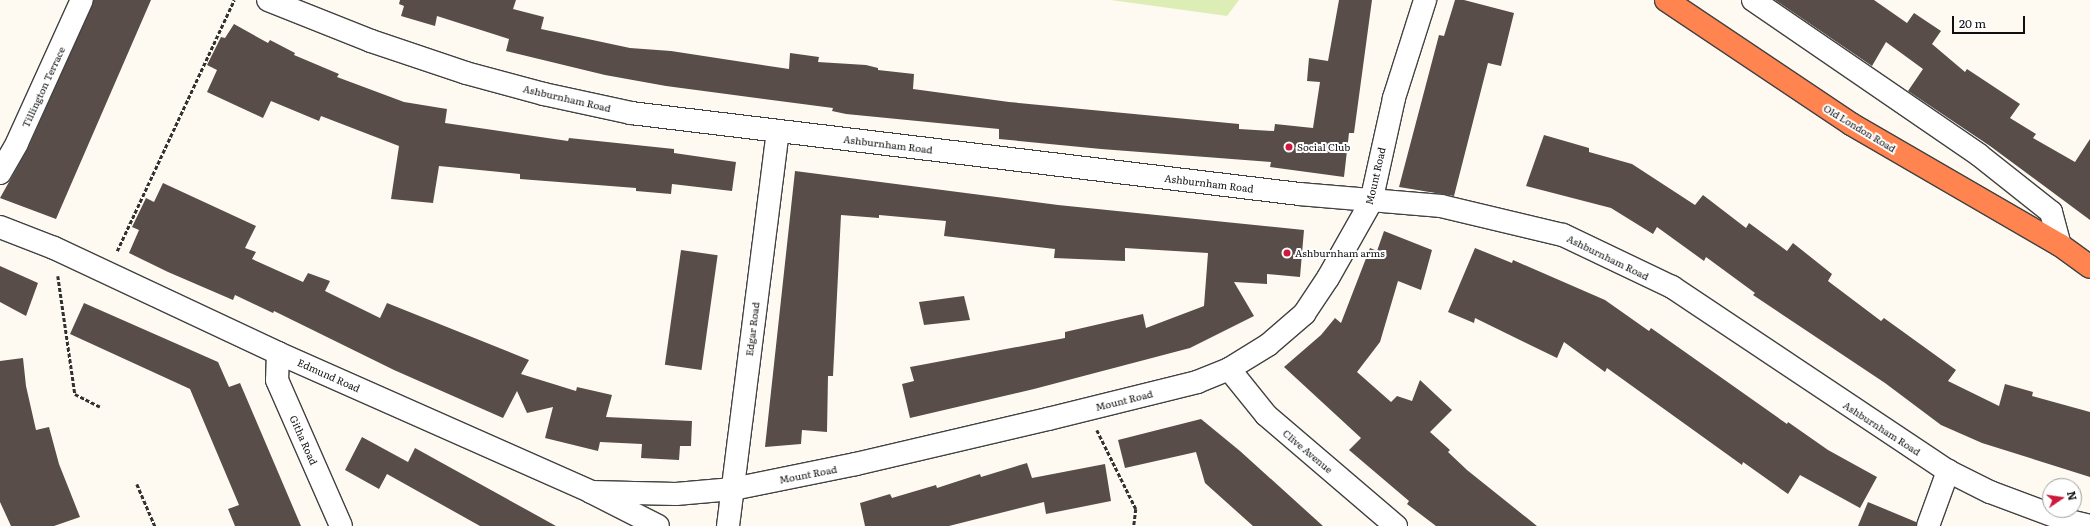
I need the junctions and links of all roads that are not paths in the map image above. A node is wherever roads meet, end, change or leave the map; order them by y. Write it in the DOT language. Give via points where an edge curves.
graph roads {
  1 [pos="82,0"];
  2 [pos="268,0"];
  3 [pos="1425,0"];
  4 [pos="1666,0"];
  5 [pos="1753,0"];
  6 [pos="778,131"];
  7 [pos="0,173"];
  8 [pos="1371,202"];
  9 [pos="0,227"];
  10 [pos="2060,245"];
  11 [pos="2090,267"];
  12 [pos="278,352"];
  13 [pos="1229,369"];
  14 [pos="1948,471"];
  15 [pos="733,489"];
  16 [pos="591,492"];
  17 [pos="341,526"];
  18 [pos="658,526"];
  19 [pos="728,526"];
  20 [pos="1396,526"];
  21 [pos="1928,526"];
  22 [pos="2090,526"];
  1 -- 7 [label="street, Tillington Terrace" via="17,143"];
  2 -- 6 [label="street, Ashburnham Road" via="371,42 544,94 631,113"];
  3 -- 8 [label="street, Mount Road" via="1394,98"];
  4 -- 10 [label="highway, Old London Road" via="1851,124"];
  5 -- 10 [label="street" via="1979,155 2051,212"];
  6 -- 8 [label="street, Ashburnham Road"];
  6 -- 15 [label="street, Edgar Road"];
  8 -- 13 [label="street, Mount Road" via="1328,278 1304,314 1268,345"];
  8 -- 14 [label="street, Ashburnham Road" via="1442,206 1563,235 1672,287"];
  9 -- 12 [label="street, Edmund Road"];
  10 -- 11 [label="highway, Old London Road"];
  12 -- 16 [label="street, Edmund Road"];
  12 -- 17 [label="street, Githa Road" via="277,380"];
  13 -- 15 [label="street, Mount Road" via="1197,382 1088,409 856,464"];
  13 -- 20 [label="street, Clive Avenue" via="1266,415"];
  14 -- 21 [label="street"];
  14 -- 22 [label="street, Ashburnham Road" via="1990,492 2065,520"];
  15 -- 16 [label="street, Mount Road" via="676,494"];
  15 -- 19 [label="street, Edgar Road"];
  16 -- 18 [label="street, Edmund Road"];
}
